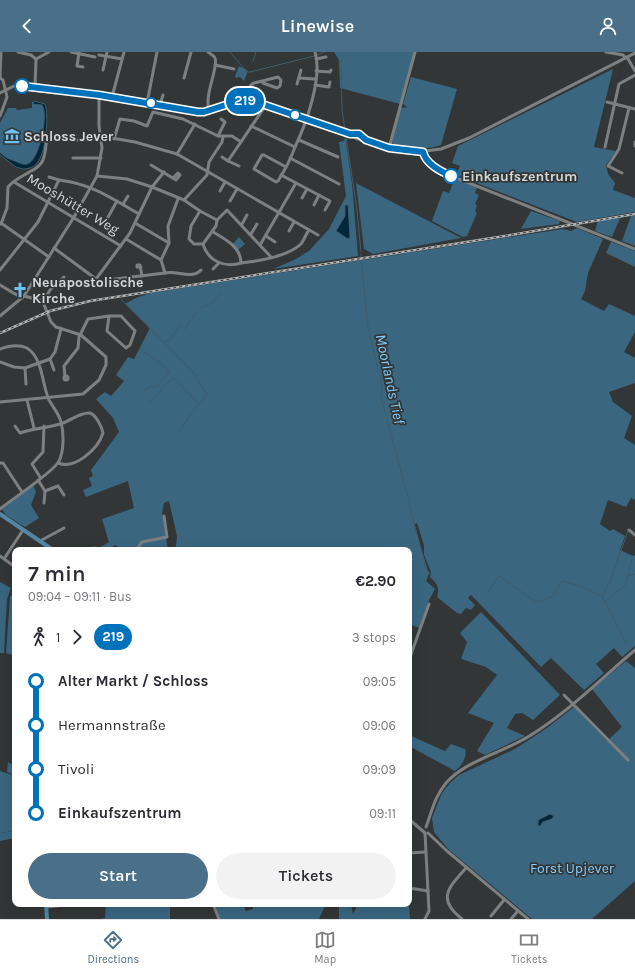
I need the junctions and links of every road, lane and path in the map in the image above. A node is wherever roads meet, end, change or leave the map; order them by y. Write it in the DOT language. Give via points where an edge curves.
graph roads {
  1 [pos="1,52"];
  2 [pos="18,52"];
  3 [pos="49,52"];
  4 [pos="71,52"];
  5 [pos="90,52"];
  6 [pos="106,52"];
  7 [pos="124,52"];
  8 [pos="157,52"];
  9 [pos="192,52"];
  10 [pos="208,52"];
  11 [pos="415,52"];
  12 [pos="606,52"];
  13 [pos="78,53"];
  14 [pos="635,53"];
  15 [pos="42,54"];
  16 [pos="99,55"];
  17 [pos="106,56"];
  18 [pos="316,56"];
  19 [pos="89,57"];
  20 [pos="95,57"];
  21 [pos="326,57"];
  22 [pos="627,57"];
  23 [pos="36,59"];
  24 [pos="122,59"];
  25 [pos="215,65"];
  26 [pos="83,67"];
  27 [pos="234,69"];
  28 [pos="103,70"];
  29 [pos="301,70"];
  30 [pos="331,70"];
  31 [pos="316,71"];
  32 [pos="635,71"];
  33 [pos="635,75"];
  34 [pos="0,78"];
  35 [pos="184,78"];
  36 [pos="299,78"];
  37 [pos="315,79"];
  38 [pos="262,81"];
  39 [pos="330,82"];
  40 [pos="297,84"];
  41 [pos="315,85"];
  42 [pos="35,87"];
  43 [pos="5,91"];
  44 [pos="0,93"];
  45 [pos="99,95"];
  46 [pos="163,95"];
  47 [pos="112,97"];
  48 [pos="248,101"];
  49 [pos="607,102"];
  50 [pos="147,103"];
  51 [pos="614,104"];
  52 [pos="160,105"];
  53 [pos="266,105"];
  54 [pos="629,108"];
  55 [pos="635,109"];
  56 [pos="1,110"];
  57 [pos="209,110"];
  58 [pos="0,116"];
  59 [pos="306,118"];
  60 [pos="221,119"];
  61 [pos="195,124"];
  62 [pos="252,126"];
  63 [pos="218,136"];
  64 [pos="223,137"];
  65 [pos="391,137"];
  66 [pos="101,138"];
  67 [pos="114,139"];
  68 [pos="298,140"];
  69 [pos="241,142"];
  70 [pos="635,142"];
  71 [pos="391,143"];
  72 [pos="635,146"];
  73 [pos="295,147"];
  74 [pos="388,147"];
  75 [pos="605,147"];
  76 [pos="397,149"];
  77 [pos="425,152"];
  78 [pos="177,154"];
  79 [pos="222,157"];
  80 [pos="338,157"];
  81 [pos="74,158"];
  82 [pos="101,158"];
  83 [pos="290,158"];
  84 [pos="228,161"];
  85 [pos="151,165"];
  86 [pos="239,166"];
  87 [pos="286,167"];
  88 [pos="164,172"];
  89 [pos="207,172"];
  90 [pos="622,173"];
  91 [pos="282,175"];
  92 [pos="98,176"];
  93 [pos="49,177"];
  94 [pos="173,178"];
  95 [pos="59,180"];
  96 [pos="14,182"];
  97 [pos="226,182"];
  98 [pos="296,183"];
  99 [pos="339,184"];
  100 [pos="91,186"];
  101 [pos="152,187"];
  102 [pos="237,188"];
  103 [pos="308,189"];
  104 [pos="220,191"];
  105 [pos="319,195"];
  106 [pos="128,196"];
  107 [pos="332,197"];
  108 [pos="302,198"];
  109 [pos="178,199"];
  110 [pos="184,200"];
  111 [pos="117,201"];
  112 [pos="230,201"];
  113 [pos="330,201"];
  114 [pos="49,202"];
  115 [pos="123,204"];
  116 [pos="314,204"];
  117 [pos="325,210"];
  118 [pos="200,211"];
  119 [pos="140,214"];
  120 [pos="279,214"];
  121 [pos="247,216"];
  122 [pos="74,217"];
  123 [pos="107,219"];
  124 [pos="217,220"];
  125 [pos="294,222"];
  126 [pos="0,223"];
  127 [pos="135,223"];
  128 [pos="242,224"];
  129 [pos="257,224"];
  130 [pos="309,230"];
  131 [pos="289,231"];
  132 [pos="213,232"];
  133 [pos="251,234"];
  134 [pos="318,235"];
  135 [pos="266,236"];
  136 [pos="126,239"];
  137 [pos="24,240"];
  138 [pos="275,242"];
  139 [pos="170,244"];
  140 [pos="203,244"];
  141 [pos="260,244"];
  142 [pos="121,246"];
  143 [pos="54,248"];
  144 [pos="635,249"];
  145 [pos="49,257"];
  146 [pos="271,257"];
  147 [pos="161,260"];
  148 [pos="219,263"];
  149 [pos="241,263"];
  150 [pos="140,267"];
  151 [pos="213,269"];
  152 [pos="0,270"];
  153 [pos="201,270"];
  154 [pos="165,273"];
  155 [pos="142,276"];
  156 [pos="64,277"];
  157 [pos="115,278"];
  158 [pos="0,285"];
  159 [pos="23,297"];
  160 [pos="43,302"];
  161 [pos="0,316"];
  162 [pos="109,316"];
  163 [pos="61,328"];
  164 [pos="81,335"];
  165 [pos="0,349"];
  166 [pos="50,359"];
  167 [pos="0,362"];
  168 [pos="38,364"];
  169 [pos="25,368"];
  170 [pos="54,370"];
  171 [pos="65,377"];
  172 [pos="26,384"];
  173 [pos="48,398"];
  174 [pos="27,400"];
  175 [pos="0,402"];
  176 [pos="62,424"];
  177 [pos="15,426"];
  178 [pos="44,426"];
  179 [pos="34,428"];
  180 [pos="0,463"];
  181 [pos="58,463"];
  182 [pos="39,479"];
  183 [pos="45,491"];
  184 [pos="22,492"];
  185 [pos="64,495"];
  186 [pos="44,503"];
  187 [pos="0,508"];
  188 [pos="0,514"];
  189 [pos="164,516"];
  190 [pos="64,528"];
  191 [pos="23,530"];
  192 [pos="629,530"];
  193 [pos="635,535"];
  194 [pos="40,542"];
  195 [pos="48,547"];
  196 [pos="138,547"];
  197 [pos="0,556"];
  198 [pos="4,559"];
  199 [pos="12,565"];
  200 [pos="429,604"];
  201 [pos="635,650"];
  202 [pos="412,652"];
  203 [pos="564,695"];
  204 [pos="573,704"];
  205 [pos="628,760"];
  206 [pos="412,821"];
  207 [pos="426,830"];
  208 [pos="425,852"];
  209 [pos="412,853"];
  210 [pos="466,868"];
  211 [pos="412,888"];
  212 [pos="428,891"];
  213 [pos="504,900"];
  214 [pos="47,907"];
  215 [pos="214,907"];
  216 [pos="518,911"];
  217 [pos="491,916"];
  218 [pos="47,919"];
  219 [pos="219,919"];
  220 [pos="426,919"];
  221 [pos="462,919"];
  222 [pos="511,919"];
  223 [pos="528,919"];
  1 -- 34 [label="street"];
  2 -- 23 [label="street"];
  3 -- 15 [label="street"];
  4 -- 13 [label="street"];
  5 -- 19 [label="street"];
  6 -- 17 [label="street"];
  7 -- 24 [label="street"];
  8 -- 50 [label="street"];
  9 -- 35 [label="street"];
  10 -- 25 [label="street" via="215,58"];
  11 -- 65 [label="street"];
  12 -- 22 [label="street"];
  13 -- 19 [label="street"];
  13 -- 26 [label="street" via="77,66"];
  14 -- 22 [label="street"];
  15 -- 23 [label="street"];
  16 -- 17 [label="street"];
  17 -- 24 [label="street"];
  17 -- 28 [label="street"];
  18 -- 21 [label="street"];
  18 -- 31 [label="street"];
  19 -- 20 [label="street"];
  22 -- 32 [label="street"];
  22 -- 77 [label="street" via="469,138"];
  23 -- 42 [label="street"];
  24 -- 47 [label="street"];
  25 -- 27 [label="street"];
  25 -- 57 [label="street" via="207,99"];
  29 -- 36 [label="street"];
  30 -- 31 [label="street"];
  31 -- 37 [label="street"];
  33 -- 51 [label="street" via="620,83"];
  34 -- 43 [label="street" via="4,80"];
  36 -- 37 [label="street"];
  36 -- 40 [label="street"];
  37 -- 41 [label="street"];
  38 -- 38 [label="street" via="278,77 281,80 277,88"];
  38 -- 48 [label="street" via="250,85"];
  39 -- 41 [label="street" via="329,87"];
  41 -- 59 [label="street"];
  42 -- 43 [label="street" via="16,85"];
  42 -- 45 [label="street"];
  43 -- 44 [label="street"];
  43 -- 56 [label="street" via="6,99"];
  45 -- 47 [label="street"];
  45 -- 66 [label="street"];
  46 -- 52 [label="street"];
  47 -- 50 [label="street"];
  48 -- 53 [label="street"];
  48 -- 57 [label="street" via="238,101"];
  49 -- 51 [label="street"];
  50 -- 52 [label="street"];
  51 -- 54 [label="street"];
  51 -- 75 [label="street"];
  52 -- 57 [label="street" via="198,112"];
  53 -- 59 [label="street"];
  53 -- 62 [label="street"];
  54 -- 55 [label="street"];
  54 -- 90 [label="street" via="619,148 608,166"];
  56 -- 58 [label="street"];
  59 -- 68 [label="street"];
  59 -- 74 [label="street" via="355,136 357,140 360,138"];
  60 -- 63 [label="street" via="225,122"];
  61 -- 63 [label="street"];
  61 -- 67 [label="street" via="153,112 147,126 120,119"];
  61 -- 78 [label="street"];
  62 -- 69 [label="street"];
  62 -- 73 [label="street"];
  63 -- 64 [label="street"];
  64 -- 69 [label="street" via="232,136"];
  64 -- 89 [label="street" via="209,162"];
  65 -- 71 [label="street"];
  65 -- 74 [label="street"];
  66 -- 67 [label="street"];
  66 -- 82 [label="street"];
  66 -- 96 [label="street" via="76,140 47,135 43,161"];
  67 -- 78 [label="street"];
  68 -- 73 [label="street"];
  68 -- 80 [label="street"];
  69 -- 84 [label="street"];
  70 -- 72 [label="street"];
  71 -- 74 [label="street"];
  71 -- 76 [label="street"];
  73 -- 83 [label="street"];
  74 -- 76 [label="street"];
  76 -- 77 [label="street"];
  77 -- 144 [label="street" via="431,164 444,173"];
  78 -- 89 [label="street"];
  79 -- 84 [label="street"];
  81 -- 82 [label="street"];
  82 -- 92 [label="street"];
  83 -- 87 [label="street"];
  83 -- 99 [label="street"];
  84 -- 86 [label="street"];
  85 -- 88 [label="street"];
  87 -- 91 [label="street"];
  87 -- 91 [label="street" via="262,155 254,168 276,182"];
  88 -- 94 [label="street"];
  88 -- 101 [label="street"];
  89 -- 97 [label="street"];
  89 -- 110 [label="street" via="205,178"];
  91 -- 98 [label="street"];
  92 -- 100 [label="street"];
  92 -- 101 [label="street" via="127,178"];
  93 -- 95 [label="street"];
  95 -- 100 [label="street"];
  95 -- 114 [label="street"];
  96 -- 114 [label="street, Mooshütter Weg"];
  96 -- 126 [label="street" via="10,185 7,208"];
  97 -- 102 [label="street"];
  97 -- 104 [label="street"];
  98 -- 103 [label="street"];
  98 -- 120 [label="street"];
  100 -- 111 [label="street"];
  100 -- 122 [label="street"];
  101 -- 109 [label="street"];
  101 -- 119 [label="street"];
  102 -- 112 [label="street"];
  102 -- 120 [label="street"];
  103 -- 105 [label="street"];
  103 -- 108 [label="street"];
  105 -- 113 [label="street"];
  105 -- 116 [label="street"];
  106 -- 115 [label="street"];
  107 -- 113 [label="street"];
  109 -- 110 [label="street"];
  109 -- 139 [label="street" via="168,226"];
  110 -- 118 [label="street"];
  111 -- 115 [label="street"];
  111 -- 123 [label="street"];
  113 -- 117 [label="street"];
  114 -- 122 [label="street, Mooshütter Weg"];
  114 -- 137 [label="street"];
  115 -- 119 [label="street"];
  118 -- 124 [label="street"];
  118 -- 140 [label="street" via="191,226 189,239 194,244"];
  119 -- 127 [label="street"];
  120 -- 125 [label="street"];
  120 -- 135 [label="street"];
  121 -- 128 [label="street"];
  122 -- 142 [label="street, Mooshütter Weg"];
  122 -- 143 [label="street"];
  124 -- 128 [label="street" via="227,210"];
  124 -- 132 [label="street"];
  125 -- 130 [label="street"];
  125 -- 131 [label="street"];
  126 -- 137 [label="street"];
  127 -- 136 [label="street"];
  127 -- 139 [label="street"];
  128 -- 133 [label="street"];
  129 -- 133 [label="street"];
  130 -- 134 [label="street"];
  130 -- 146 [label="street" via="300,244"];
  132 -- 140 [label="street"];
  132 -- 149 [label="street" via="237,250"];
  133 -- 141 [label="street"];
  135 -- 138 [label="street"];
  135 -- 141 [label="street"];
  136 -- 142 [label="street"];
  136 -- 147 [label="street"];
  137 -- 145 [label="street"];
  137 -- 152 [label="street"];
  139 -- 147 [label="street"];
  140 -- 148 [label="street" via="208,254"];
  141 -- 146 [label="street"];
  142 -- 143 [label="street" via="96,279"];
  143 -- 145 [label="street"];
  145 -- 159 [label="street"];
  146 -- 149 [label="street"];
  147 -- 154 [label="street"];
  148 -- 149 [label="street"];
  148 -- 151 [label="street"];
  150 -- 155 [label="street"];
  153 -- 154 [label="street" via="190,275 174,271"];
  154 -- 155 [label="street"];
  155 -- 157 [label="street"];
  156 -- 160 [label="street" via="50,290"];
  158 -- 159 [label="street"];
  159 -- 160 [label="street"];
  159 -- 161 [label="street"];
  160 -- 163 [label="street" via="51,322"];
  162 -- 162 [label="street" via="107,331 128,347 135,331 121,316"];
  162 -- 164 [label="street" via="88,319"];
  163 -- 164 [label="street"];
  163 -- 166 [label="street" via="55,352"];
  164 -- 171 [label="street" via="78,348 64,366"];
  164 -- 173 [label="street" via="106,357 106,365 99,380 80,395"];
  165 -- 168 [label="street" via="22,347 33,354"];
  166 -- 168 [label="street"];
  166 -- 170 [label="street"];
  167 -- 169 [label="street"];
  168 -- 169 [label="street"];
  168 -- 173 [label="street"];
  169 -- 172 [label="street"];
  173 -- 174 [label="street"];
  173 -- 176 [label="street"];
  174 -- 175 [label="street"];
  174 -- 179 [label="street"];
  176 -- 178 [label="street"];
  176 -- 181 [label="street" via="62,451"];
  176 -- 181 [label="street" via="88,413 95,417 103,433 90,454 67,465"];
  177 -- 179 [label="street" via="20,433"];
  178 -- 179 [label="street"];
  178 -- 182 [label="street" via="43,452 32,464"];
  180 -- 184 [label="street" via="3,463"];
  181 -- 182 [label="street"];
  182 -- 183 [label="street"];
  182 -- 184 [label="street"];
  183 -- 185 [label="street" via="58,486"];
  183 -- 186 [label="street"];
  184 -- 187 [label="street"];
  188 -- 191 [label="main road"];
  189 -- 196 [label="street" via="167,537 142,542"];
  190 -- 194 [label="street"];
  191 -- 194 [label="main road"];
  191 -- 198 [label="street"];
  192 -- 193 [label="street"];
  194 -- 195 [label="main road"];
  197 -- 198 [label="street"];
  198 -- 199 [label="street"];
  200 -- 202 [label="street"];
  201 -- 204 [label="street"];
  203 -- 204 [label="street"];
  204 -- 205 [label="street"];
  204 -- 207 [label="street" via="529,737 455,775 439,792"];
  206 -- 207 [label="street"];
  207 -- 208 [label="street"];
  207 -- 210 [label="street"];
  208 -- 209 [label="street"];
  208 -- 212 [label="street"];
  210 -- 213 [label="street"];
  210 -- 221 [label="street" via="451,886 447,897 450,909"];
  211 -- 212 [label="street"];
  212 -- 220 [label="street" via="429,912"];
  213 -- 216 [label="street"];
  213 -- 217 [label="street"];
  214 -- 218 [label="main road"];
  215 -- 219 [label="street"];
  216 -- 222 [label="street"];
  216 -- 223 [label="street"];
}
